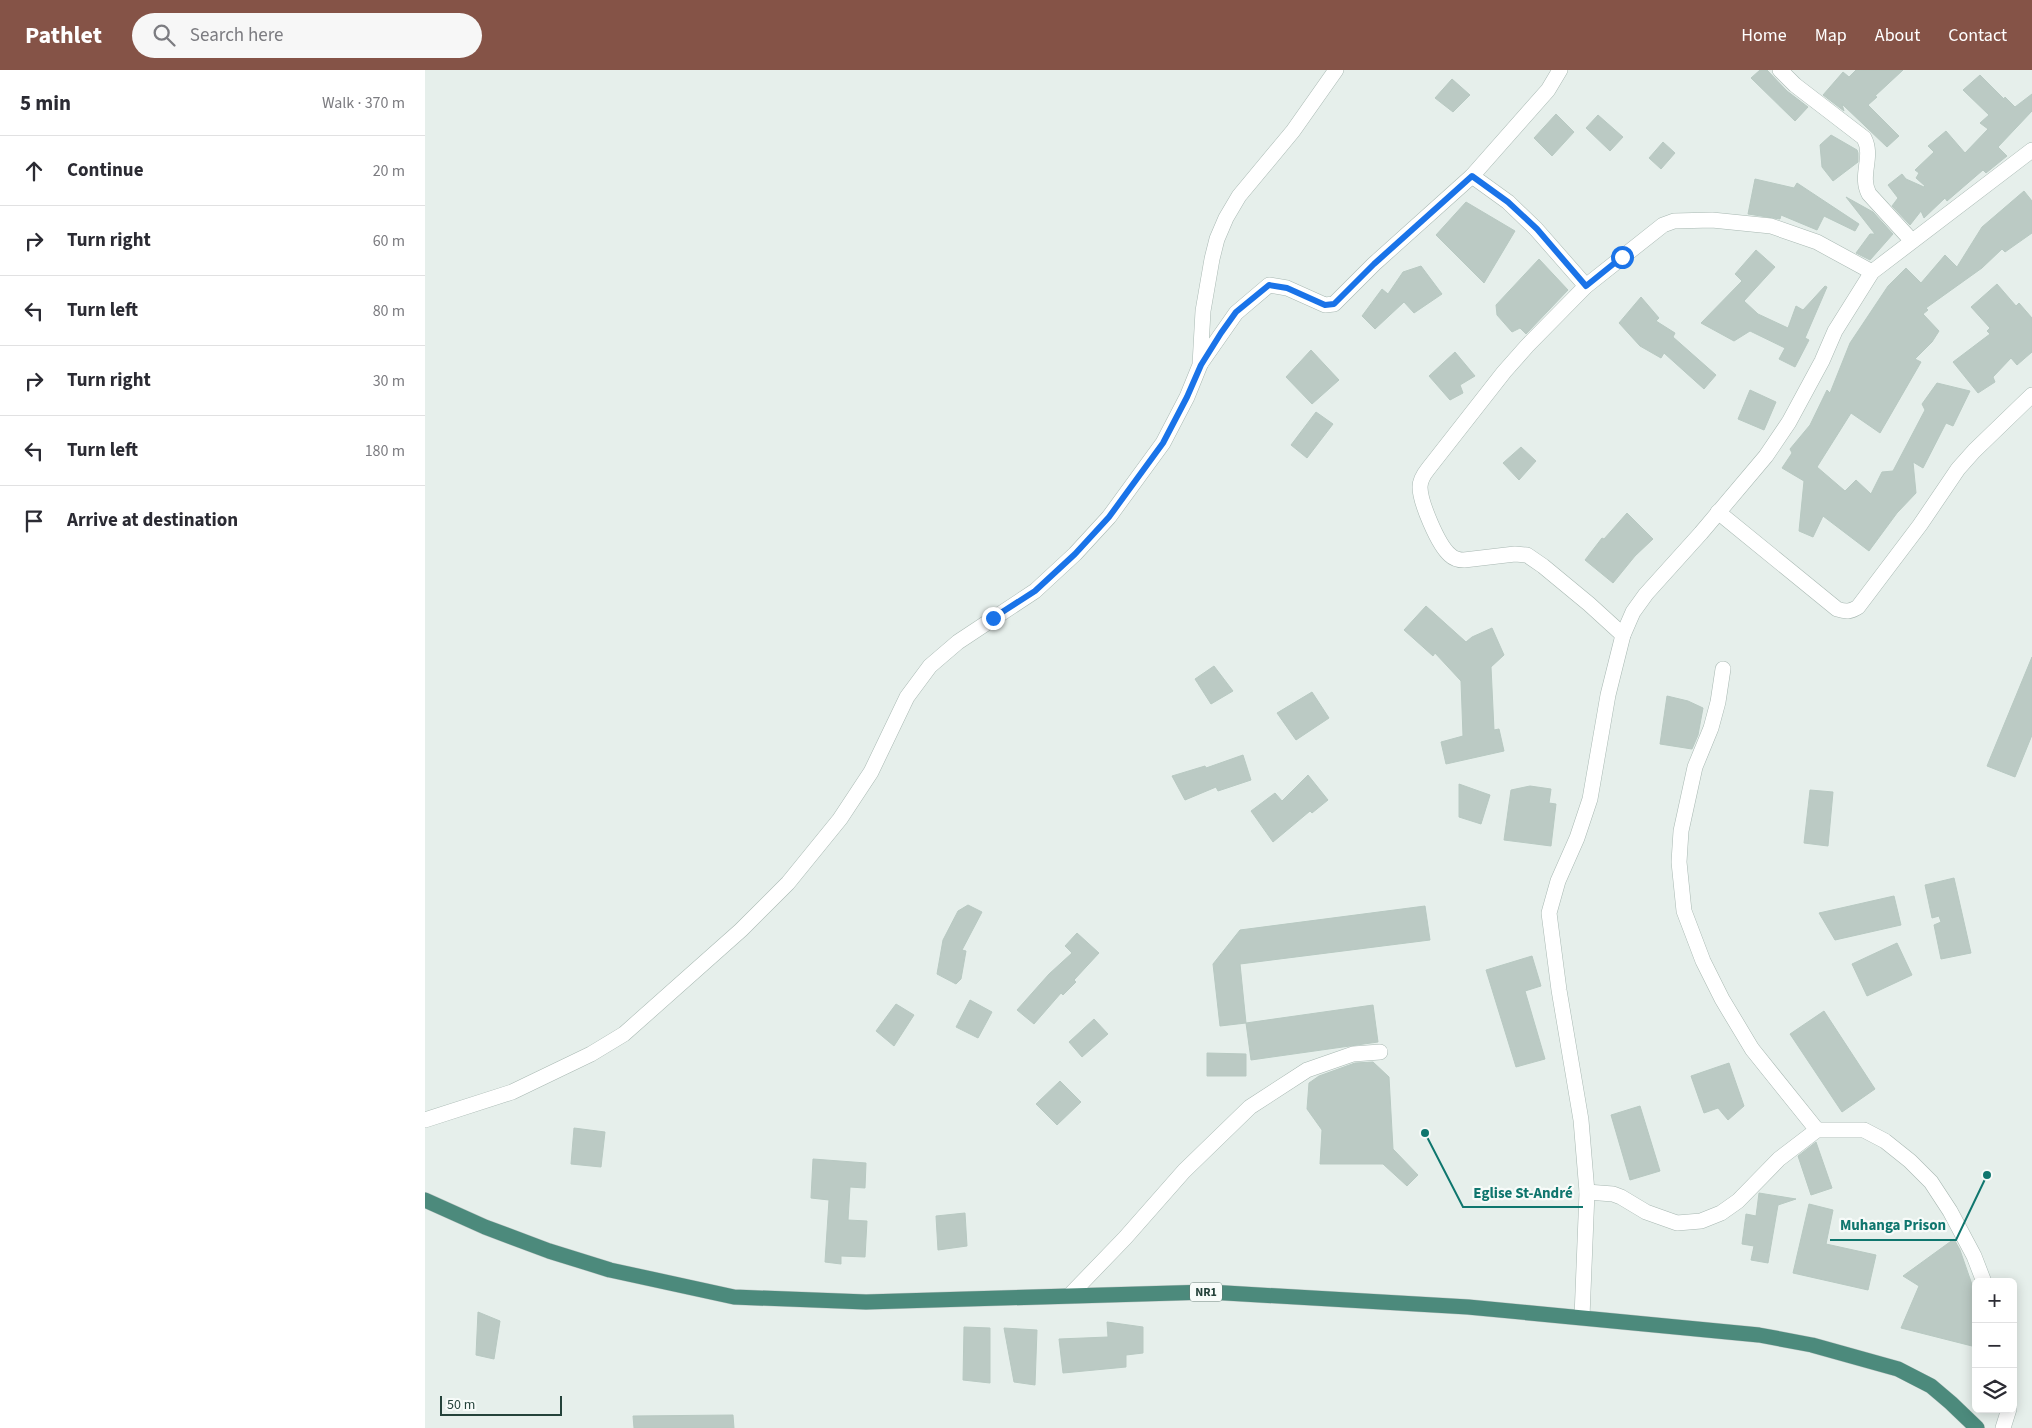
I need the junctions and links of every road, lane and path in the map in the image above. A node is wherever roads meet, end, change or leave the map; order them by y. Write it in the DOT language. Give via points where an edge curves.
graph roads {
  1 [pos="1336,70"];
  2 [pos="1559,70"];
  3 [pos="1780,70"];
  4 [pos="2032,150"];
  5 [pos="1472,176"];
  6 [pos="1912,241"];
  7 [pos="1872,272"];
  8 [pos="1586,286"];
  9 [pos="1201,365"];
  10 [pos="2032,395"];
  11 [pos="1718,512"];
  12 [pos="1623,635"];
  13 [pos="1723,669"];
  14 [pos="1380,1052"];
  15 [pos="425,1120"];
  16 [pos="1817,1130"];
  17 [pos="1587,1192"];
  18 [pos="425,1200"];
  19 [pos="1982,1278"];
  20 [pos="1070,1295"];
  21 [pos="1582,1317"];
  22 [pos="2008,1413"];
  23 [pos="1977,1428"];
  24 [pos="2003,1428"];
  1 -- 9 [label="street" via="1293,131 1239,196 1226,218 1212,259 1203,312"];
  2 -- 5 [label="street" via="1548,90"];
  3 -- 6 [label="street" via="1864,138 1869,154 1864,186"];
  4 -- 6 [label="street"];
  5 -- 8 [label="street" via="1508,202 1537,229"];
  5 -- 9 [label="street" via="1334,304 1325,305 1277,286 1264,288 1236,312"];
  6 -- 7 [label="street"];
  7 -- 8 [label="street" via="1817,242 1771,226 1713,220 1674,221 1663,225"];
  7 -- 11 [label="street" via="1835,331 1789,422"];
  8 -- 12 [label="street" via="1503,372 1428,469 1420,490 1442,546 1450,556 1464,560 1515,554 1527,556"];
  9 -- 15 [label="street" via="1163,443 1109,517 1035,591 958,642 930,666 907,697 871,772 840,819 788,883 741,930 624,1034 591,1054 512,1092"];
  10 -- 11 [label="street" via="1958,469 1920,525 1858,607 1851,611 1837,609"];
  11 -- 12 [label="street" via="1646,594 1633,612"];
  12 -- 17 [label="street" via="1608,695 1590,799 1549,913 1581,1120"];
  13 -- 16 [label="street" via="1718,702 1695,767 1681,832 1679,862 1684,911 1707,969 1752,1049"];
  14 -- 20 [label="street" via="1353,1054 1307,1070 1249,1107 1184,1170"];
  16 -- 17 [label="street" via="1779,1159 1738,1201 1701,1221 1677,1223 1646,1212 1613,1194"];
  16 -- 19 [label="street" via="1864,1130 1885,1141 1910,1161 1931,1182 1950,1211"];
  17 -- 21 [label="street"];
  18 -- 20 [label="highway, NR1" via="485,1227 610,1270 735,1296 865,1302"];
  20 -- 21 [label="highway, NR1" via="1209,1292"];
  21 -- 23 [label="highway, NR1" via="1759,1335 1861,1358 1898,1369 1931,1386"];
  22 -- 24 [label="street"];
}
